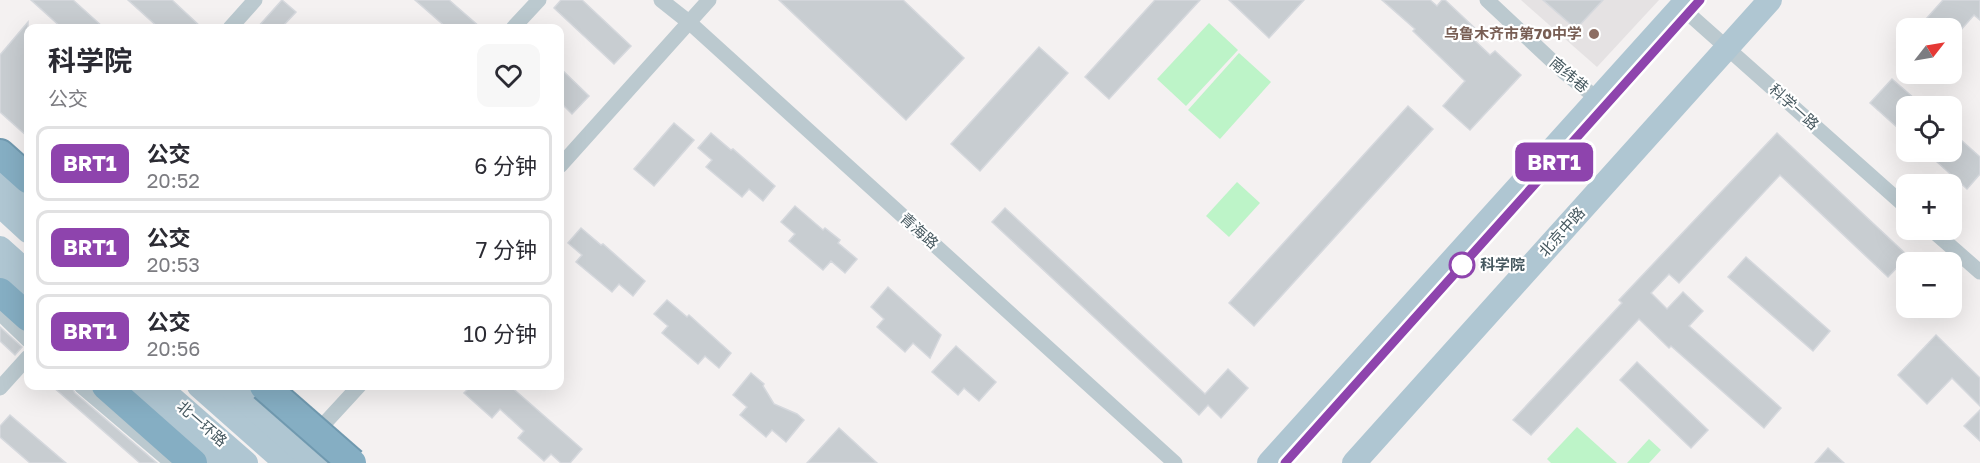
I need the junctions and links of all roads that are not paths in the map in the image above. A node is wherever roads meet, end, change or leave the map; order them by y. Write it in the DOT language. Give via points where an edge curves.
graph roads {
  1 [pos="255,0"];
  2 [pos="538,0"];
  3 [pos="661,0"];
  4 [pos="709,0"];
  5 [pos="1487,0"];
  6 [pos="1770,0"];
  7 [pos="1684,4"];
  8 [pos="690,23"];
  9 [pos="234,24"];
  10 [pos="517,24"];
  11 [pos="1727,48"];
  12 [pos="1599,100"];
  13 [pos="0,154"];
  14 [pos="564,162"];
  15 [pos="11,190"];
  16 [pos="1896,198"];
  17 [pos="24,221"];
  18 [pos="1943,240"];
  19 [pos="0,248"];
  20 [pos="24,269"];
  21 [pos="0,270"];
  22 [pos="1980,272"];
  23 [pos="24,291"];
  24 [pos="0,292"];
  25 [pos="0,313"];
  26 [pos="24,313"];
  27 [pos="24,336"];
  28 [pos="24,361"];
  29 [pos="0,388"];
  30 [pos="86,390"];
  31 [pos="111,390"];
  32 [pos="134,390"];
  33 [pos="163,390"];
  34 [pos="205,390"];
  35 [pos="234,390"];
  36 [pos="269,390"];
  37 [pos="356,390"];
  38 [pos="301,458"];
  39 [pos="172,463"];
  40 [pos="193,463"];
  41 [pos="216,463"];
  42 [pos="246,463"];
  43 [pos="352,463"];
  44 [pos="1175,463"];
  45 [pos="1269,463"];
  46 [pos="1354,463"];
  1 -- 9 [label="street"];
  2 -- 10 [label="street"];
  3 -- 8 [label="street, 青海路"];
  4 -- 8 [label="street"];
  5 -- 12 [label="street, 南纬巷"];
  6 -- 11 [label="main road, 北京中路"];
  7 -- 11 [label="street, 科学一路"];
  7 -- 12 [label="main road"];
  8 -- 14 [label="street"];
  8 -- 44 [label="street, 青海路"];
  11 -- 16 [label="street, 科学一路"];
  11 -- 46 [label="main road, 北京中路"];
  12 -- 45 [label="main road"];
  13 -- 15 [label="highway"];
  15 -- 17 [label="main road"];
  18 -- 22 [label="street"];
  19 -- 20 [label="main road"];
  21 -- 23 [label="main road"];
  24 -- 26 [label="highway"];
  25 -- 27 [label="street"];
  28 -- 29 [label="street"];
  30 -- 39 [label="street"];
  31 -- 40 [label="highway"];
  32 -- 41 [label="main road"];
  33 -- 42 [label="main road, 北一环路"];
  34 -- 38 [label="main road, 北一环路"];
  35 -- 38 [label="main road"];
  36 -- 43 [label="highway, bridge"];
  37 -- 38 [label="street"];
}
